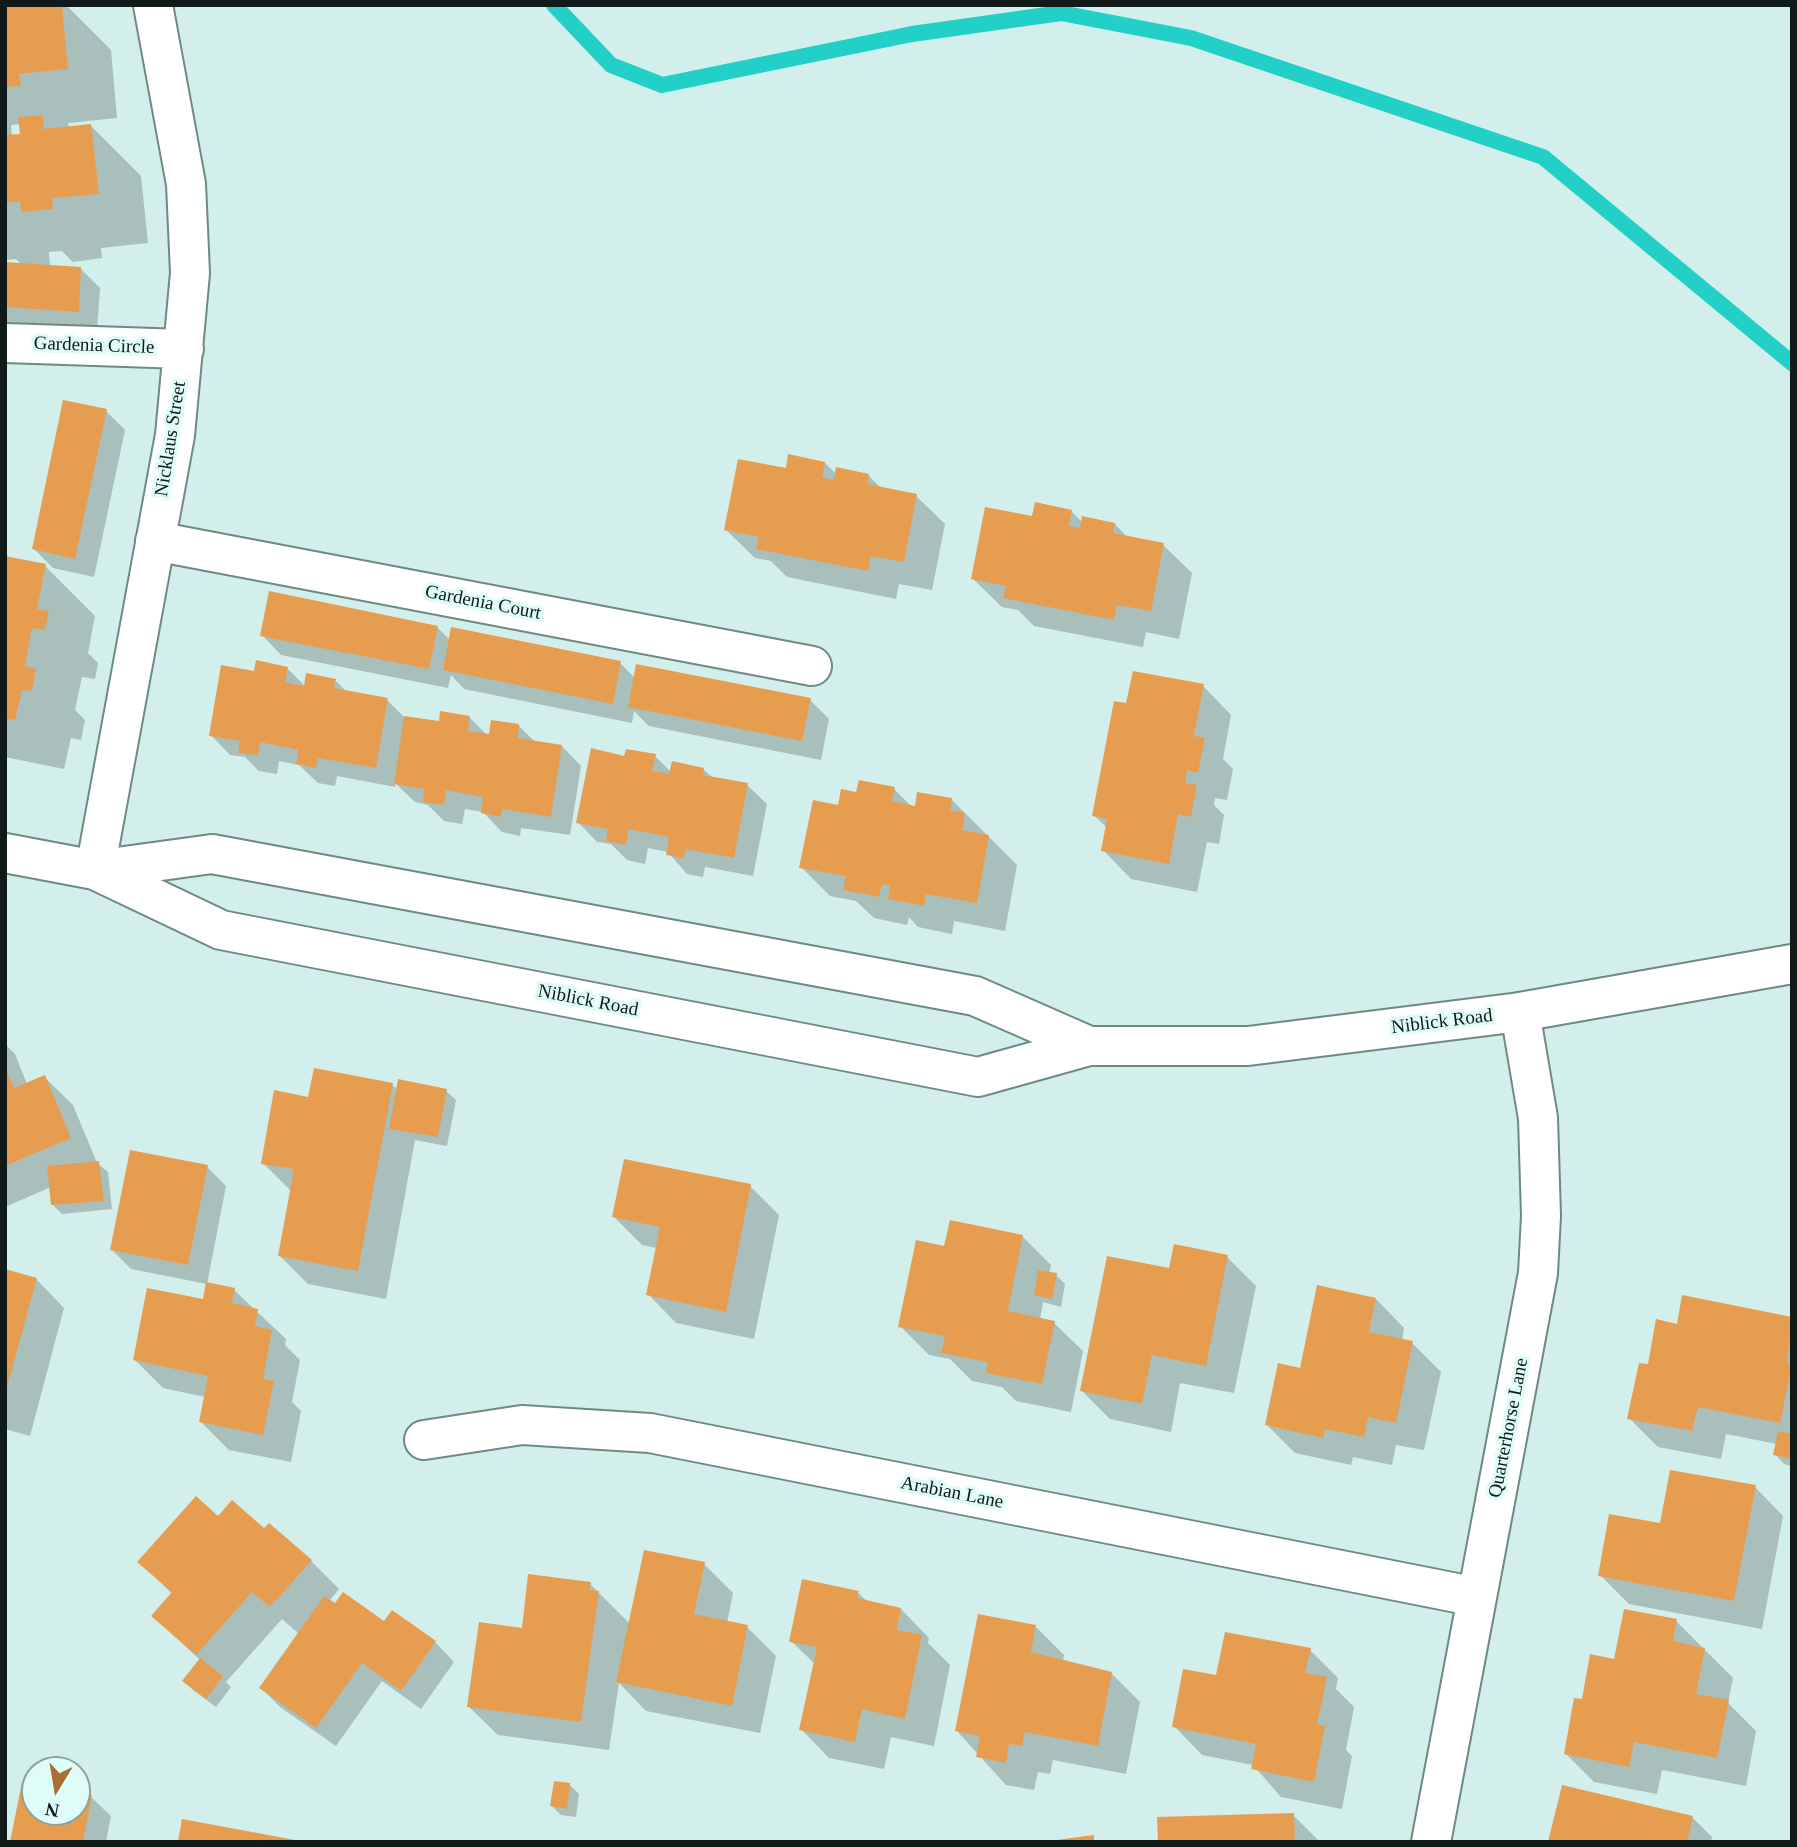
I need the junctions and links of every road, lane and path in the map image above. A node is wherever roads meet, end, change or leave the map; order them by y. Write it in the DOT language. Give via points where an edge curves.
graph roads {
  1 [pos="153,5"];
  2 [pos="5,343"];
  3 [pos="184,349"];
  4 [pos="155,541"];
  5 [pos="812,666"];
  6 [pos="5,853"];
  7 [pos="95,870"];
  8 [pos="1792,964"];
  9 [pos="1520,1012"];
  10 [pos="1089,1046"];
  11 [pos="424,1440"];
  12 [pos="1477,1597"];
  13 [pos="1431,1842"];
  1 -- 3 [label="street, Nicklaus Street" via="186,184 190,272"];
  2 -- 3 [label="street, Gardenia Circle"];
  3 -- 4 [label="street, Nicklaus Street" via="175,435"];
  4 -- 5 [label="street, Gardenia Court"];
  4 -- 7 [label="street, Nicklaus Street"];
  6 -- 7 [label="street, Niblick Road"];
  7 -- 10 [label="street, Niblick Road" via="212,854 975,996"];
  7 -- 10 [label="street, Niblick Road" via="221,930 978,1077"];
  8 -- 9 [label="street, Niblick Road"];
  9 -- 10 [label="street, Niblick Road" via="1248,1046"];
  9 -- 12 [label="street, Quarterhorse Lane" via="1538,1118 1538,1273"];
  11 -- 12 [label="street, Arabian Lane" via="522,1425 650,1433"];
  12 -- 13 [label="street, Quarterhorse Lane"];
}
